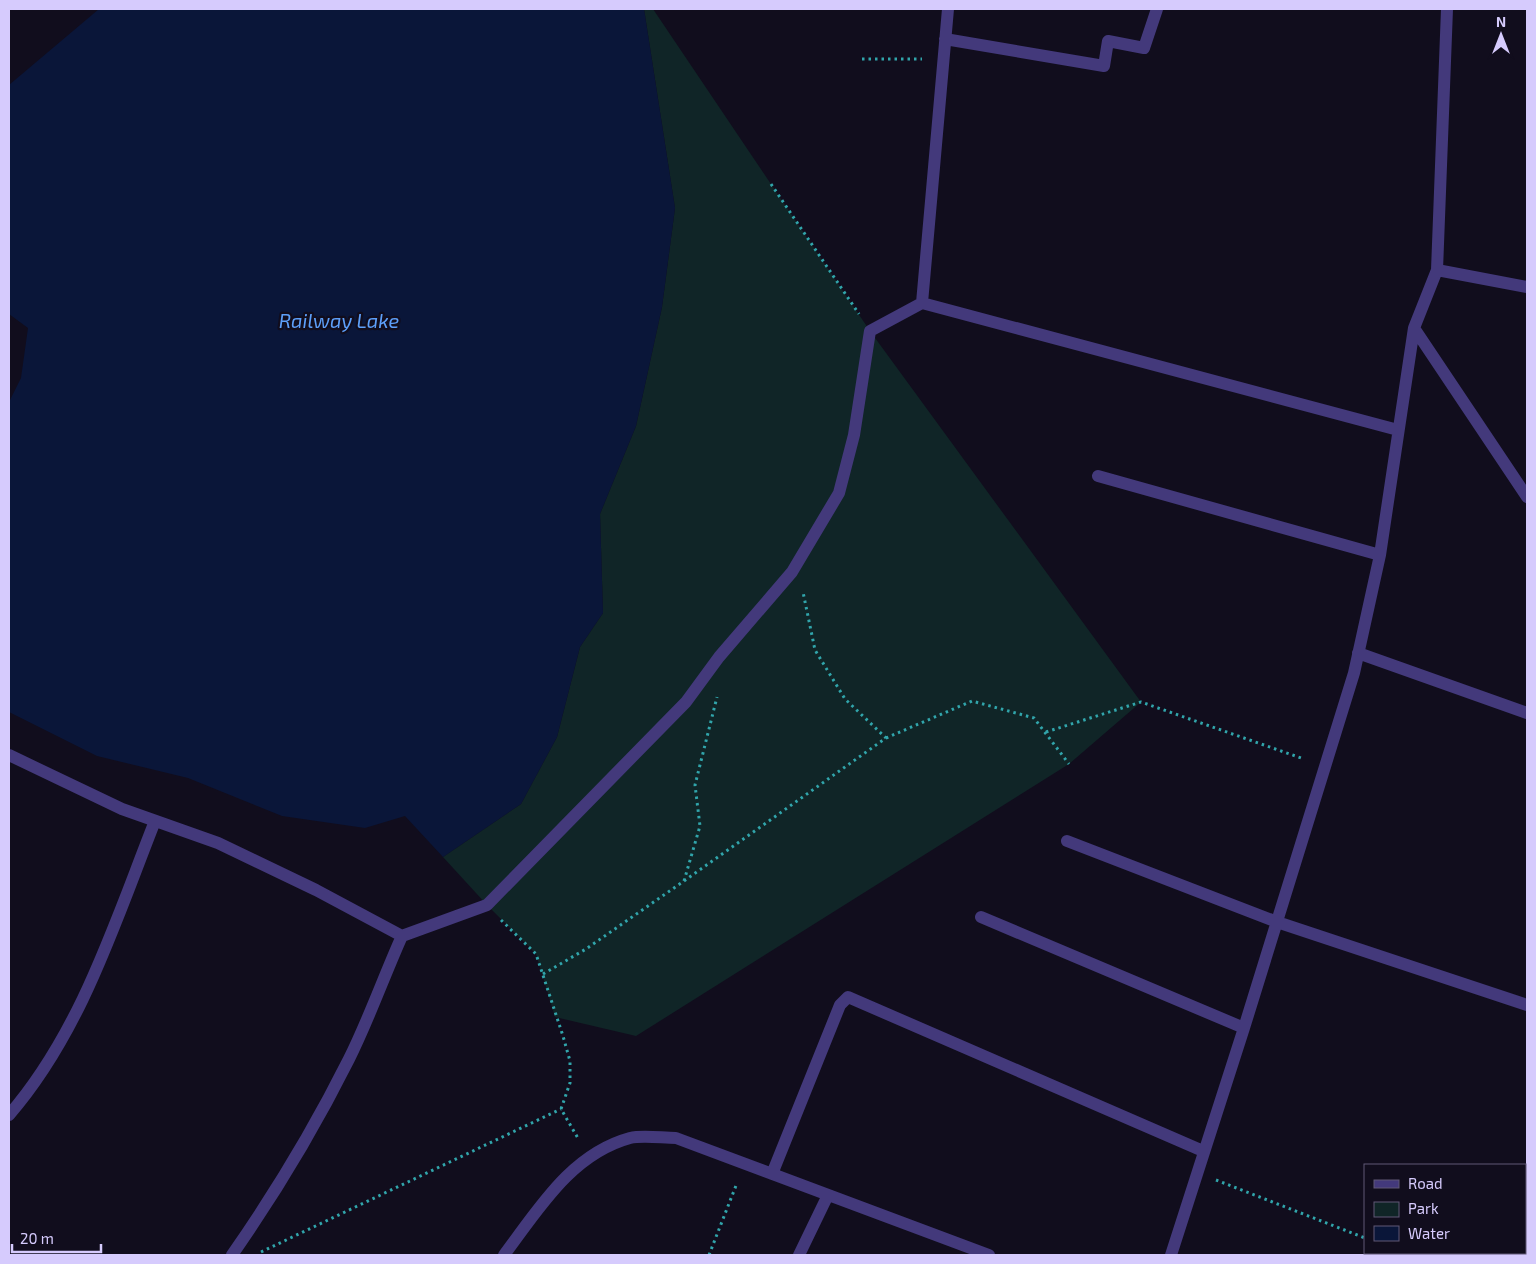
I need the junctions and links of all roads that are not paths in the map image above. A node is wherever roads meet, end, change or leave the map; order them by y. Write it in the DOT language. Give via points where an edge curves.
graph roads {
  1 [pos="948,9"];
  2 [pos="1157,9"];
  3 [pos="1447,9"];
  4 [pos="945,39"];
  5 [pos="1437,270"];
  6 [pos="1527,287"];
  7 [pos="922,303"];
  8 [pos="1414,328"];
  9 [pos="1398,430"];
  10 [pos="1098,476"];
  11 [pos="1527,497"];
  12 [pos="1380,555"];
  13 [pos="1358,653"];
  14 [pos="1527,713"];
  15 [pos="9,754"];
  16 [pos="154,821"];
  17 [pos="1067,840"];
  18 [pos="981,917"];
  19 [pos="1278,922"];
  20 [pos="402,936"];
  21 [pos="1527,1006"];
  22 [pos="1244,1028"];
  23 [pos="9,1115"];
  24 [pos="1203,1151"];
  25 [pos="772,1174"];
  26 [pos="828,1195"];
  27 [pos="232,1255"];
  28 [pos="504,1255"];
  29 [pos="799,1255"];
  30 [pos="989,1255"];
  31 [pos="1171,1255"];
  1 -- 4 [label="street"];
  2 -- 4 [label="street" via="1144,48 1108,41 1104,66"];
  3 -- 5 [label="street"];
  4 -- 7 [label="street"];
  5 -- 6 [label="street"];
  5 -- 8 [label="street"];
  7 -- 9 [label="street"];
  7 -- 20 [label="street" via="870,331 854,435 839,493 792,572 719,656 686,702 487,905"];
  8 -- 9 [label="street"];
  8 -- 11 [label="street"];
  9 -- 12 [label="street"];
  10 -- 12 [label="street"];
  12 -- 13 [label="street"];
  13 -- 14 [label="street"];
  13 -- 19 [label="street"];
  15 -- 16 [label="street" via="122,809"];
  16 -- 20 [label="street" via="218,844 316,890"];
  16 -- 23 [label="street" via="99,961 62,1041"];
  17 -- 19 [label="street"];
  18 -- 22 [label="street"];
  19 -- 21 [label="street"];
  19 -- 22 [label="street"];
  20 -- 27 [label="street" via="350,1057 305,1142"];
  22 -- 24 [label="street"];
  24 -- 25 [label="street" via="848,997 840,1006"];
  24 -- 31 [label="street"];
  25 -- 26 [label="street"];
  25 -- 28 [label="street" via="676,1138 631,1138 589,1157 560,1181"];
  26 -- 29 [label="street"];
  26 -- 30 [label="street"];
}
